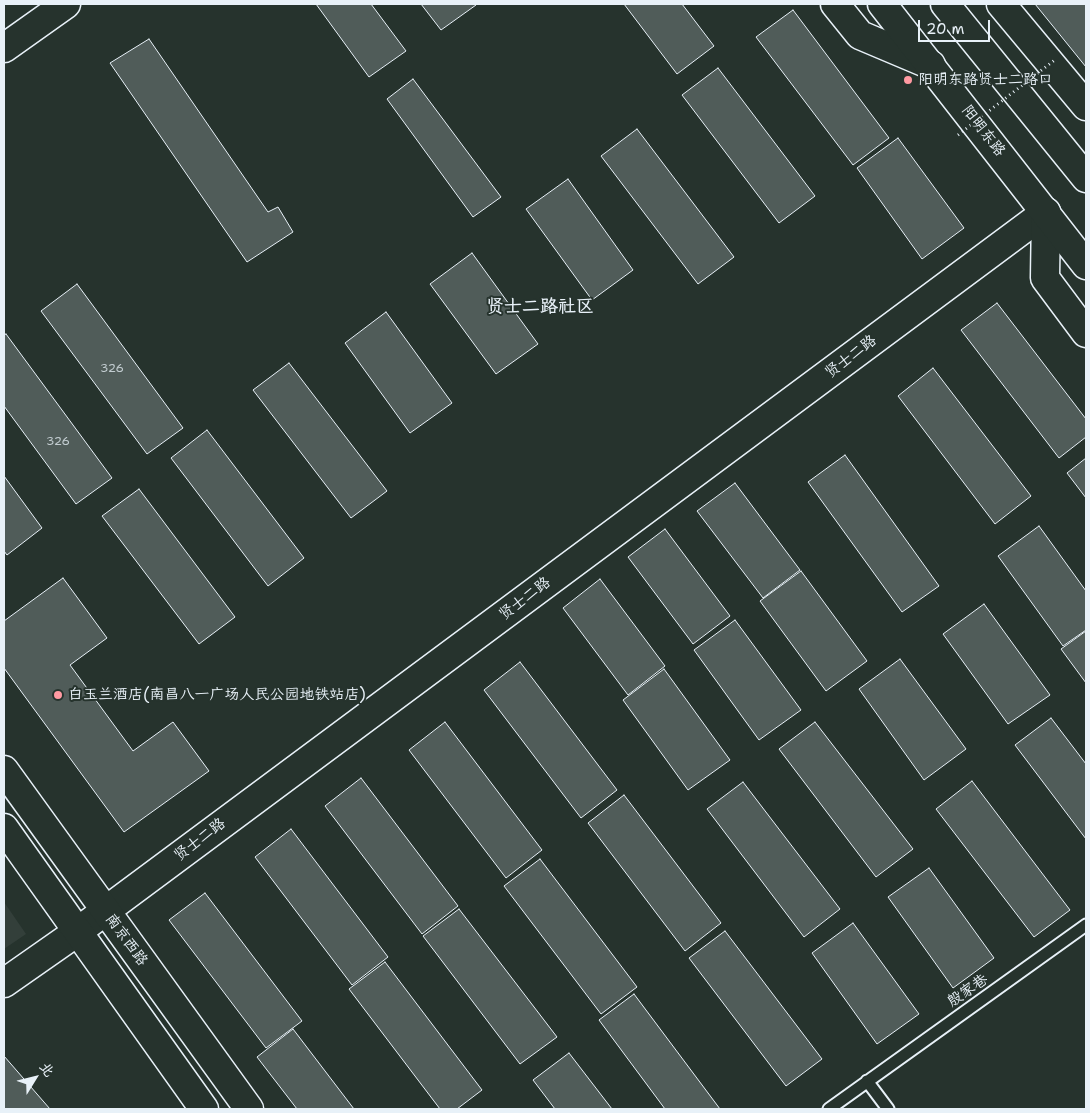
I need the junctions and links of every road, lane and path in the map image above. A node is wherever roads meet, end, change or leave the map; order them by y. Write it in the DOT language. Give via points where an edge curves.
graph roads {
  1 [pos="66,4"];
  2 [pos="835,4"];
  3 [pos="882,4"];
  4 [pos="944,4"];
  5 [pos="1001,4"];
  6 [pos="4,48"];
  7 [pos="1056,59"];
  8 [pos="931,65"];
  9 [pos="1086,106"];
  10 [pos="958,135"];
  11 [pos="1086,178"];
  12 [pos="1046,212"];
  13 [pos="1086,265"];
  14 [pos="1086,333"];
  15 [pos="4,770"];
  16 [pos="4,828"];
  17 [pos="105,910"];
  18 [pos="1086,925"];
  19 [pos="77,932"];
  20 [pos="4,983"];
  21 [pos="867,1080"];
  22 [pos="204,1109"];
  23 [pos="250,1109"];
  24 [pos="829,1109"];
  25 [pos="888,1109"];
  1 -- 6 [label="main road"];
  2 -- 8 [label="main road" via="860,35"];
  3 -- 8 [label="main road, 阳明东路"];
  4 -- 11 [label="main road"];
  5 -- 9 [label="main road"];
  7 -- 10 [label="path, bridge"];
  8 -- 12 [label="main road, 阳明东路"];
  12 -- 13 [label="main road, 阳明东路"];
  12 -- 14 [label="main road" via="1045,278"];
  12 -- 17 [label="main road, 贤士二路"];
  15 -- 17 [label="main road, 南京西路"];
  16 -- 19 [label="main road"];
  17 -- 19 [label="main road, 贤士二路"];
  17 -- 23 [label="main road, 南京西路"];
  18 -- 21 [label="lane, 殷家巷"];
  19 -- 20 [label="main road, 贤士二路"];
  19 -- 22 [label="main road"];
  21 -- 24 [label="lane, 殷家巷"];
  21 -- 25 [label="lane"];
}
